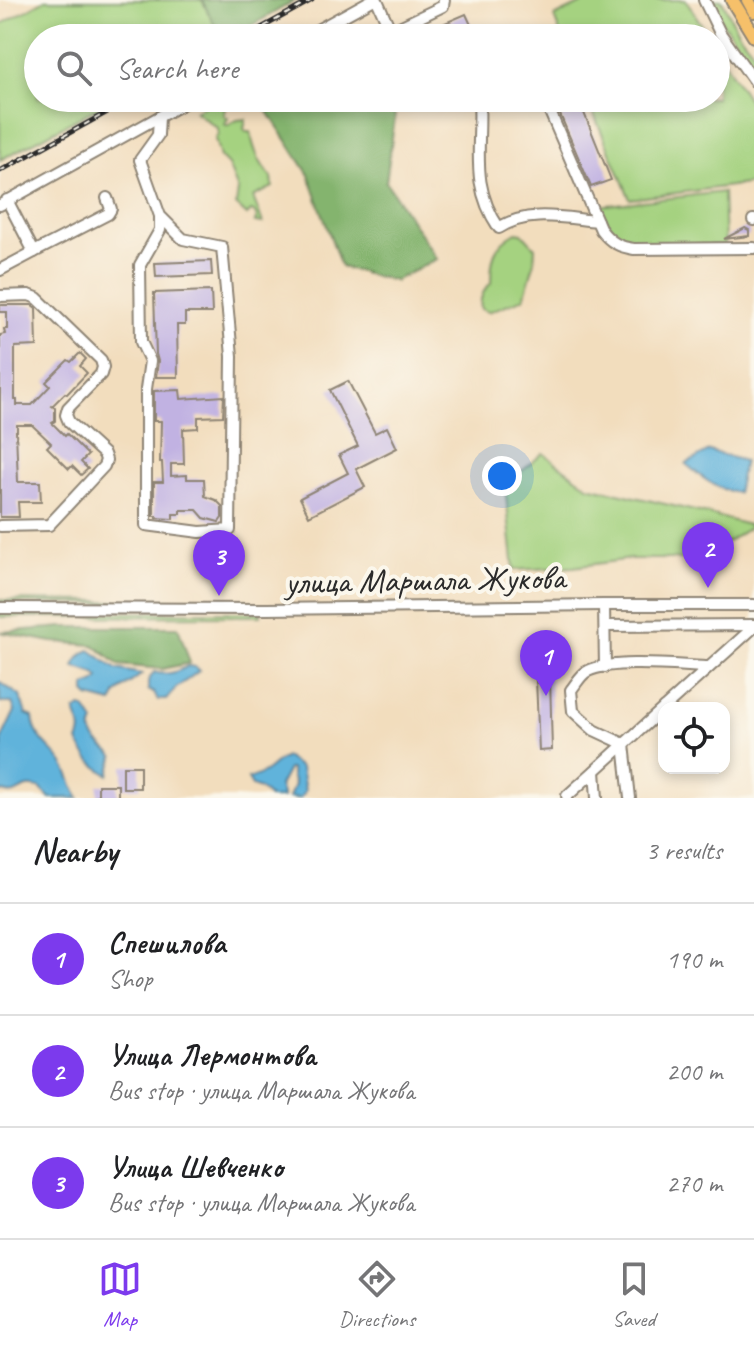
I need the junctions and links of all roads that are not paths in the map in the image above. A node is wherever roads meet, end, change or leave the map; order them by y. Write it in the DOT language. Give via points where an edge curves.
graph roads {
  1 [pos="375,0"];
  2 [pos="444,0"];
  3 [pos="704,0"];
  4 [pos="732,0"];
  5 [pos="748,0"];
  6 [pos="754,11"];
  7 [pos="330,24"];
  8 [pos="386,24"];
  9 [pos="409,24"];
  10 [pos="716,24"];
  11 [pos="754,36"];
  12 [pos="730,47"];
  13 [pos="754,81"];
  14 [pos="168,112"];
  15 [pos="479,112"];
  16 [pos="550,112"];
  17 [pos="159,117"];
  18 [pos="107,198"];
  19 [pos="4,202"];
  20 [pos="160,216"];
  21 [pos="597,221"];
  22 [pos="754,248"];
  23 [pos="34,252"];
  24 [pos="0,270"];
  25 [pos="0,296"];
  26 [pos="0,526"];
  27 [pos="604,605"];
  28 [pos="754,605"];
  29 [pos="0,608"];
  30 [pos="606,626"];
  31 [pos="754,626"];
  32 [pos="605,667"];
  33 [pos="709,667"];
  34 [pos="671,702"];
  35 [pos="658,713"];
  36 [pos="624,744"];
  37 [pos="595,771"];
  38 [pos="567,796"];
  39 [pos="597,798"];
  40 [pos="630,798"];
  1 -- 7 [label="street"];
  1 -- 8 [label="street"];
  2 -- 9 [label="street" via="443,6"];
  3 -- 10 [label="street"];
  4 -- 11 [label="main road"];
  5 -- 6 [label="main road"];
  12 -- 13 [label="street"];
  14 -- 17 [label="street"];
  15 -- 21 [label="street" via="479,181 499,228 528,216"];
  16 -- 21 [label="street"];
  17 -- 19 [label="street"];
  17 -- 20 [label="street" via="158,135 140,160"];
  18 -- 23 [label="street" via="108,214"];
  19 -- 23 [label="street"];
  20 -- 20 [label="street" via="160,230 140,265 141,342 150,361 146,525 230,530 232,356 222,247 183,239"];
  21 -- 22 [label="street" via="606,237 621,247"];
  23 -- 24 [label="street"];
  25 -- 26 [label="street" via="37,298 101,360 101,374 66,415 106,460 49,525"];
  27 -- 28 [label="street, улица Маршала Жукова"];
  27 -- 29 [label="street, улица Маршала Жукова"];
  27 -- 30 [label="street"];
  30 -- 31 [label="street"];
  30 -- 32 [label="street"];
  31 -- 33 [label="street"];
  32 -- 33 [label="street"];
  32 -- 36 [label="street" via="585,672 571,690 573,711 594,730"];
  33 -- 34 [label="street"];
  35 -- 36 [label="street"];
  36 -- 37 [label="street"];
  36 -- 40 [label="street"];
  37 -- 38 [label="street"];
  37 -- 39 [label="street"];
}
